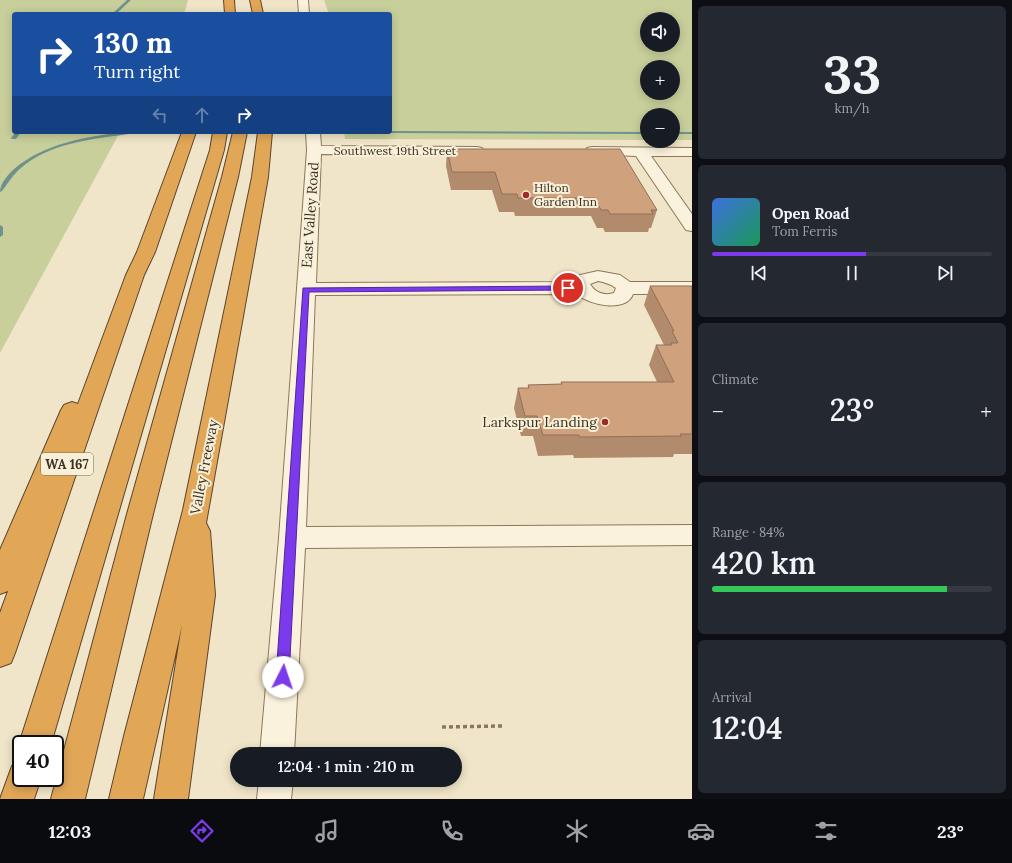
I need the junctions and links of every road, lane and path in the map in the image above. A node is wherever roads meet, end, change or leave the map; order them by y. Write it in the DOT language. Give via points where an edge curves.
graph roads {
  1 [pos="229,0"];
  2 [pos="255,0"];
  3 [pos="303,0"];
  4 [pos="230,12"];
  5 [pos="258,12"];
  6 [pos="304,12"];
  7 [pos="188,134"];
  8 [pos="220,134"];
  9 [pos="240,134"];
  10 [pos="265,134"];
  11 [pos="314,141"];
  12 [pos="490,151"];
  13 [pos="578,151"];
  14 [pos="641,152"];
  15 [pos="692,152"];
  16 [pos="692,226"];
  17 [pos="135,276"];
  18 [pos="692,288"];
  19 [pos="306,289"];
  20 [pos="196,510"];
  21 [pos="692,535"];
  22 [pos="292,538"];
  23 [pos="0,582"];
  24 [pos="0,653"];
  25 [pos="502,726"];
  26 [pos="442,727"];
  27 [pos="39,731"];
  28 [pos="278,747"];
  29 [pos="21,787"];
  30 [pos="275,787"];
  31 [pos="17,799"];
  32 [pos="68,799"];
  33 [pos="126,799"];
  34 [pos="171,799"];
  35 [pos="274,799"];
  1 -- 4 [label="highway"];
  2 -- 5 [label="highway"];
  3 -- 6 [label="street"];
  7 -- 17 [label="highway, WA 167"];
  8 -- 27 [label="highway"];
  9 -- 32 [label="highway"];
  10 -- 20 [label="highway, Valley Freeway" via="260,177"];
  11 -- 12 [label="street, Southwest 19th Street"];
  11 -- 19 [label="street, East Valley Road"];
  13 -- 14 [label="street"];
  14 -- 15 [label="street"];
  14 -- 16 [label="street"];
  17 -- 23 [label="highway" via="113,308"];
  17 -- 24 [label="highway, WA 167"];
  18 -- 19 [label="street" via="625,288 612,278 598,276 587,278 581,284 582,288"];
  19 -- 22 [label="street, East Valley Road"];
  20 -- 33 [label="highway, Valley Freeway"];
  20 -- 34 [label="highway" via="201,594"];
  21 -- 22 [label="street"];
  22 -- 28 [label="street, East Valley Road"];
  25 -- 26 [label="path"];
  29 -- 31 [label="highway"];
  30 -- 35 [label="street"];
}
